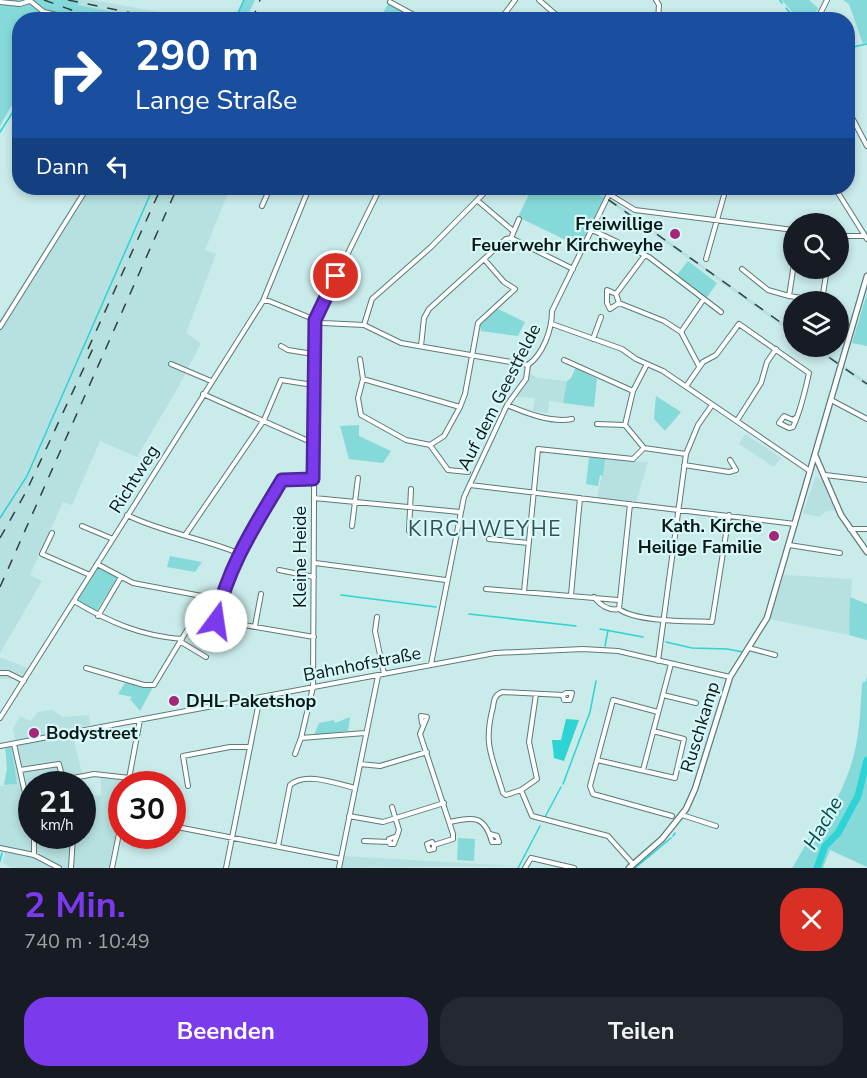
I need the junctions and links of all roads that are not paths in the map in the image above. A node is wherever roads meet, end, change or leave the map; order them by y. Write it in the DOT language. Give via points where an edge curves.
graph roads {
  1 [pos="29,0"];
  2 [pos="539,0"];
  3 [pos="0,2"];
  4 [pos="390,2"];
  5 [pos="44,12"];
  6 [pos="408,12"];
  7 [pos="553,12"];
  8 [pos="855,124"];
  9 [pos="867,146"];
  10 [pos="83,195"];
  11 [pos="267,195"];
  12 [pos="306,195"];
  13 [pos="377,195"];
  14 [pos="483,195"];
  15 [pos="609,195"];
  16 [pos="611,195"];
  17 [pos="724,195"];
  18 [pos="839,195"];
  19 [pos="478,201"];
  20 [pos="262,206"];
  21 [pos="519,219"];
  22 [pos="717,221"];
  23 [pos="783,229"];
  24 [pos="592,230"];
  25 [pos="512,231"];
  26 [pos="849,237"];
  27 [pos="511,238"];
  28 [pos="866,238"];
  29 [pos="645,255"];
  30 [pos="484,259"];
  31 [pos="706,260"];
  32 [pos="742,268"];
  33 [pos="573,269"];
  34 [pos="867,276"];
  35 [pos="616,294"];
  36 [pos="783,294"];
  37 [pos="703,300"];
  38 [pos="263,301"];
  39 [pos="619,303"];
  40 [pos="721,312"];
  41 [pos="602,317"];
  42 [pos="315,320"];
  43 [pos="552,324"];
  44 [pos="364,325"];
  45 [pos="0,327"];
  46 [pos="681,332"];
  47 [pos="593,339"];
  48 [pos="281,346"];
  49 [pos="421,346"];
  50 [pos="776,349"];
  51 [pos="314,354"];
  52 [pos="473,355"];
  53 [pos="360,359"];
  54 [pos="564,360"];
  55 [pos="171,364"];
  56 [pos="648,364"];
  57 [pos="528,365"];
  58 [pos="700,367"];
  59 [pos="363,378"];
  60 [pos="211,381"];
  61 [pos="313,385"];
  62 [pos="687,385"];
  63 [pos="633,391"];
  64 [pos="203,394"];
  65 [pos="831,400"];
  66 [pos="507,405"];
  67 [pos="712,405"];
  68 [pos="460,407"];
  69 [pos="797,417"];
  70 [pos="572,418"];
  71 [pos="738,419"];
  72 [pos="867,419"];
  73 [pos="264,420"];
  74 [pos="597,424"];
  75 [pos="625,425"];
  76 [pos="313,443"];
  77 [pos="430,445"];
  78 [pos="644,448"];
  79 [pos="686,454"];
  80 [pos="815,454"];
  81 [pos="730,460"];
  82 [pos="684,465"];
  83 [pos="811,468"];
  84 [pos="468,472"];
  85 [pos="824,473"];
  86 [pos="358,478"];
  87 [pos="313,479"];
  88 [pos="867,480"];
  89 [pos="470,485"];
  90 [pos="411,489"];
  91 [pos="534,493"];
  92 [pos="314,498"];
  93 [pos="580,498"];
  94 [pos="355,503"];
  95 [pos="630,504"];
  96 [pos="410,509"];
  97 [pos="678,511"];
  98 [pos="460,512"];
  99 [pos="127,515"];
  100 [pos="729,515"];
  101 [pos="795,524"];
  102 [pos="82,525"];
  103 [pos="352,526"];
  104 [pos="849,529"];
  105 [pos="867,529"];
  106 [pos="409,531"];
  107 [pos="52,533"];
  108 [pos="186,534"];
  109 [pos="112,539"];
  110 [pos="489,539"];
  111 [pos="529,543"];
  112 [pos="789,545"];
  113 [pos="867,552"];
  114 [pos="238,553"];
  115 [pos="840,553"];
  116 [pos="97,564"];
  117 [pos="315,564"];
  118 [pos="279,570"];
  119 [pos="90,575"];
  120 [pos="121,577"];
  121 [pos="314,577"];
  122 [pos="446,580"];
  123 [pos="486,589"];
  124 [pos="524,592"];
  125 [pos="261,594"];
  126 [pos="571,595"];
  127 [pos="593,596"];
  128 [pos="207,597"];
  129 [pos="221,599"];
  130 [pos="618,600"];
  131 [pos="74,601"];
  132 [pos="619,609"];
  133 [pos="98,616"];
  134 [pos="197,616"];
  135 [pos="377,617"];
  136 [pos="665,619"];
  137 [pos="216,621"];
  138 [pos="255,626"];
  139 [pos="314,637"];
  140 [pos="181,640"];
  141 [pos="749,648"];
  142 [pos="775,656"];
  143 [pos="206,657"];
  144 [pos="658,661"];
  145 [pos="431,664"];
  146 [pos="671,664"];
  147 [pos="86,668"];
  148 [pos="0,674"];
  149 [pos="384,674"];
  150 [pos="378,675"];
  151 [pos="730,677"];
  152 [pos="24,681"];
  153 [pos="313,687"];
  154 [pos="536,694"];
  155 [pos="563,695"];
  156 [pos="663,695"];
  157 [pos="260,697"];
  158 [pos="696,703"];
  159 [pos="658,712"];
  160 [pos="0,718"];
  161 [pos="140,720"];
  162 [pos="422,723"];
  163 [pos="653,731"];
  164 [pos="365,733"];
  165 [pos="301,738"];
  166 [pos="14,744"];
  167 [pos="0,746"];
  168 [pos="250,747"];
  169 [pos="427,752"];
  170 [pos="295,754"];
  171 [pos="597,760"];
  172 [pos="360,764"];
  173 [pos="20,770"];
  174 [pos="643,770"];
  175 [pos="60,771"];
  176 [pos="131,771"];
  177 [pos="189,786"];
  178 [pos="355,788"];
  179 [pos="521,790"];
  180 [pos="444,803"];
  181 [pos="392,807"];
  182 [pos="682,815"];
  183 [pos="349,816"];
  184 [pos="672,816"];
  185 [pos="395,818"];
  186 [pos="450,822"];
  187 [pos="716,826"];
  188 [pos="186,829"];
  189 [pos="490,834"];
  190 [pos="232,838"];
  191 [pos="364,841"];
  192 [pos="434,845"];
  193 [pos="278,846"];
  194 [pos="0,848"];
  195 [pos="34,849"];
  196 [pos="72,849"];
  197 [pos="116,849"];
  198 [pos="34,855"];
  199 [pos="341,859"];
  200 [pos="631,866"];
  201 [pos="59,868"];
  202 [pos="71,868"];
  203 [pos="113,868"];
  204 [pos="226,868"];
  205 [pos="339,868"];
  206 [pos="525,868"];
  207 [pos="574,868"];
  1 -- 3 [label="street" via="20,4"];
  1 -- 5 [label="street"];
  2 -- 7 [label="street"];
  4 -- 6 [label="street"];
  8 -- 9 [label="street"];
  10 -- 45 [label="street"];
  11 -- 20 [label="street"];
  12 -- 38 [label="street, Richtweg"];
  13 -- 42 [label="street"];
  14 -- 19 [label="street"];
  15 -- 24 [label="street, Auf dem Geestfelde"];
  16 -- 22 [label="street" via="635,210"];
  17 -- 22 [label="street"];
  18 -- 28 [label="street"];
  19 -- 25 [label="street"];
  19 -- 44 [label="street" via="372,298"];
  21 -- 25 [label="street"];
  22 -- 23 [label="street"];
  22 -- 31 [label="street"];
  24 -- 29 [label="street"];
  24 -- 33 [label="street, Auf dem Geestfelde"];
  25 -- 27 [label="street"];
  26 -- 28 [label="street"];
  27 -- 30 [label="street"];
  27 -- 33 [label="street"];
  29 -- 35 [label="street"];
  29 -- 37 [label="street"];
  30 -- 49 [label="street" via="429,309"];
  30 -- 52 [label="street" via="515,289 478,323"];
  32 -- 36 [label="street" via="768,290"];
  33 -- 43 [label="street, Auf dem Geestfelde" via="552,311"];
  34 -- 65 [label="main road, Ruschkamp"];
  35 -- 39 [label="street"];
  35 -- 39 [label="street" via="607,290 607,303 610,309"];
  37 -- 40 [label="street"];
  37 -- 46 [label="street"];
  38 -- 42 [label="street"];
  38 -- 60 [label="street, Richtweg"];
  39 -- 46 [label="street"];
  41 -- 47 [label="street"];
  42 -- 44 [label="street"];
  42 -- 51 [label="street, Kleine Heide"];
  43 -- 47 [label="street"];
  43 -- 57 [label="street, Auf dem Geestfelde" via="537,358"];
  44 -- 49 [label="street" via="394,342"];
  46 -- 58 [label="street"];
  47 -- 56 [label="street"];
  48 -- 51 [label="street"];
  49 -- 52 [label="street"];
  50 -- 58 [label="street" via="739,324 716,355"];
  50 -- 69 [label="street" via="809,373"];
  50 -- 71 [label="street" via="762,383"];
  51 -- 61 [label="street, Kleine Heide"];
  52 -- 57 [label="street"];
  52 -- 68 [label="street"];
  53 -- 59 [label="street"];
  54 -- 63 [label="street"];
  55 -- 60 [label="street"];
  56 -- 62 [label="street"];
  56 -- 63 [label="street"];
  57 -- 66 [label="street, Auf dem Geestfelde" via="526,379"];
  58 -- 62 [label="street"];
  59 -- 68 [label="street"];
  59 -- 77 [label="street" via="358,398 361,415 406,440"];
  60 -- 64 [label="street, Richtweg"];
  61 -- 73 [label="street" via="281,380"];
  61 -- 76 [label="street, Kleine Heide"];
  62 -- 67 [label="street"];
  63 -- 75 [label="street"];
  64 -- 73 [label="street"];
  64 -- 99 [label="street, Richtweg"];
  65 -- 72 [label="street"];
  65 -- 80 [label="main road, Ruschkamp"];
  66 -- 70 [label="street" via="526,413"];
  66 -- 89 [label="street, Auf dem Geestfelde"];
  67 -- 71 [label="street"];
  67 -- 79 [label="street"];
  68 -- 77 [label="street" via="444,436"];
  69 -- 69 [label="street" via="793,427 779,423 784,416 793,420"];
  71 -- 83 [label="street"];
  73 -- 76 [label="street"];
  73 -- 108 [label="street"];
  74 -- 75 [label="street"];
  75 -- 78 [label="street"];
  76 -- 87 [label="street, Kleine Heide"];
  77 -- 84 [label="street" via="448,470"];
  78 -- 79 [label="street"];
  78 -- 91 [label="street" via="633,459 538,449"];
  79 -- 82 [label="street"];
  80 -- 83 [label="main road, Ruschkamp"];
  80 -- 85 [label="main road"];
  81 -- 82 [label="street" via="736,470 729,472"];
  82 -- 97 [label="street"];
  83 -- 85 [label="main road"];
  83 -- 101 [label="main road, Ruschkamp"];
  85 -- 88 [label="street"];
  85 -- 104 [label="main road"];
  86 -- 94 [label="street"];
  87 -- 92 [label="street, Kleine Heide"];
  87 -- 114 [label="street" via="282,480"];
  89 -- 91 [label="street"];
  89 -- 98 [label="street, Auf dem Geestfelde"];
  90 -- 96 [label="street"];
  91 -- 93 [label="street"];
  91 -- 111 [label="street"];
  92 -- 94 [label="street"];
  92 -- 117 [label="street, Kleine Heide"];
  93 -- 95 [label="street"];
  93 -- 126 [label="street"];
  94 -- 96 [label="street"];
  94 -- 103 [label="street"];
  95 -- 97 [label="street"];
  95 -- 130 [label="street"];
  96 -- 98 [label="street"];
  96 -- 106 [label="street"];
  97 -- 100 [label="street"];
  97 -- 136 [label="street"];
  98 -- 122 [label="street, Auf dem Geestfelde"];
  99 -- 108 [label="street" via="145,524"];
  99 -- 109 [label="street, Richtweg"];
  100 -- 101 [label="street"];
  100 -- 136 [label="street" via="712,622"];
  101 -- 112 [label="main road, Ruschkamp"];
  102 -- 109 [label="street"];
  104 -- 105 [label="street"];
  104 -- 113 [label="main road"];
  107 -- 119 [label="street" via="42,555"];
  108 -- 114 [label="street"];
  109 -- 116 [label="street, Richtweg"];
  110 -- 111 [label="street"];
  111 -- 124 [label="street"];
  112 -- 115 [label="street"];
  112 -- 141 [label="main road, Ruschkamp" via="767,618"];
  114 -- 129 [label="street"];
  116 -- 119 [label="street, Richtweg"];
  116 -- 120 [label="street"];
  117 -- 121 [label="street, Kleine Heide"];
  117 -- 122 [label="street"];
  118 -- 121 [label="street"];
  119 -- 131 [label="street, Richtweg"];
  120 -- 128 [label="street" via="133,583"];
  120 -- 133 [label="street"];
  121 -- 139 [label="street, Kleine Heide"];
  122 -- 145 [label="street, Auf dem Geestfelde"];
  123 -- 124 [label="street"];
  124 -- 126 [label="street"];
  125 -- 138 [label="street"];
  126 -- 127 [label="street"];
  127 -- 130 [label="street"];
  127 -- 132 [label="street" via="599,604"];
  128 -- 129 [label="street"];
  128 -- 134 [label="street"];
  129 -- 137 [label="street"];
  130 -- 132 [label="street"];
  131 -- 133 [label="street"];
  131 -- 152 [label="street, Richtweg"];
  132 -- 136 [label="street"];
  133 -- 140 [label="street" via="124,628"];
  134 -- 137 [label="street"];
  134 -- 140 [label="street"];
  135 -- 149 [label="street" via="375,631"];
  136 -- 144 [label="street"];
  137 -- 138 [label="street"];
  138 -- 139 [label="street"];
  139 -- 153 [label="street, Kleine Heide"];
  140 -- 143 [label="street"];
  140 -- 147 [label="street" via="154,685"];
  141 -- 142 [label="street"];
  141 -- 151 [label="main road, Ruschkamp"];
  144 -- 145 [label="street, Bahnhofstraße" via="618,651 583,649 495,653"];
  144 -- 146 [label="street, Bahnhofstraße"];
  145 -- 149 [label="street, Bahnhofstraße"];
  146 -- 151 [label="street, Bahnhofstraße"];
  146 -- 156 [label="street"];
  148 -- 152 [label="street"];
  149 -- 150 [label="street, Bahnhofstraße"];
  150 -- 153 [label="street, Bahnhofstraße"];
  150 -- 164 [label="street"];
  151 -- 182 [label="main road, Ruschkamp" via="695,789"];
  152 -- 160 [label="street, Richtweg"];
  153 -- 157 [label="street, Bahnhofstraße"];
  153 -- 165 [label="street, Kleine Heide"];
  154 -- 155 [label="street"];
  154 -- 179 [label="street" via="529,742 537,777 535,783"];
  154 -- 179 [label="street" via="498,694 487,724 486,739 503,793 510,795"];
  156 -- 158 [label="street"];
  156 -- 159 [label="street"];
  157 -- 161 [label="street, Bahnhofstraße"];
  157 -- 168 [label="street"];
  159 -- 163 [label="street"];
  159 -- 171 [label="street" via="613,700"];
  161 -- 166 [label="street, Bahnhofstraße"];
  161 -- 176 [label="street"];
  162 -- 169 [label="street" via="420,734"];
  163 -- 174 [label="street"];
  163 -- 174 [label="street" via="684,739 675,778"];
  164 -- 165 [label="street"];
  164 -- 172 [label="street"];
  165 -- 170 [label="street, Kleine Heide"];
  166 -- 167 [label="street, Bahnhofstraße"];
  166 -- 173 [label="street"];
  168 -- 177 [label="street" via="183,756"];
  168 -- 190 [label="street"];
  169 -- 172 [label="street" via="380,766"];
  169 -- 180 [label="street"];
  171 -- 174 [label="street"];
  171 -- 184 [label="street" via="591,791"];
  172 -- 178 [label="street"];
  173 -- 175 [label="street" via="58,764"];
  178 -- 183 [label="street"];
  178 -- 193 [label="street" via="309,779 294,781"];
  179 -- 200 [label="street" via="532,816 608,836"];
  180 -- 185 [label="street"];
  180 -- 186 [label="street"];
  181 -- 185 [label="street"];
  182 -- 187 [label="street"];
  182 -- 200 [label="main road, Ruschkamp"];
  183 -- 185 [label="street" via="383,822"];
  183 -- 199 [label="street"];
  185 -- 191 [label="street" via="399,830 390,842"];
  186 -- 189 [label="street" via="478,820"];
  186 -- 192 [label="street" via="453,839"];
  188 -- 190 [label="street"];
  190 -- 193 [label="street"];
  190 -- 204 [label="street"];
  193 -- 199 [label="street"];
  194 -- 198 [label="street"];
  195 -- 198 [label="street"];
  196 -- 202 [label="street"];
  197 -- 203 [label="street"];
  198 -- 201 [label="street"];
  199 -- 205 [label="street"];
  206 -- 207 [label="street" via="531,858"];
}
